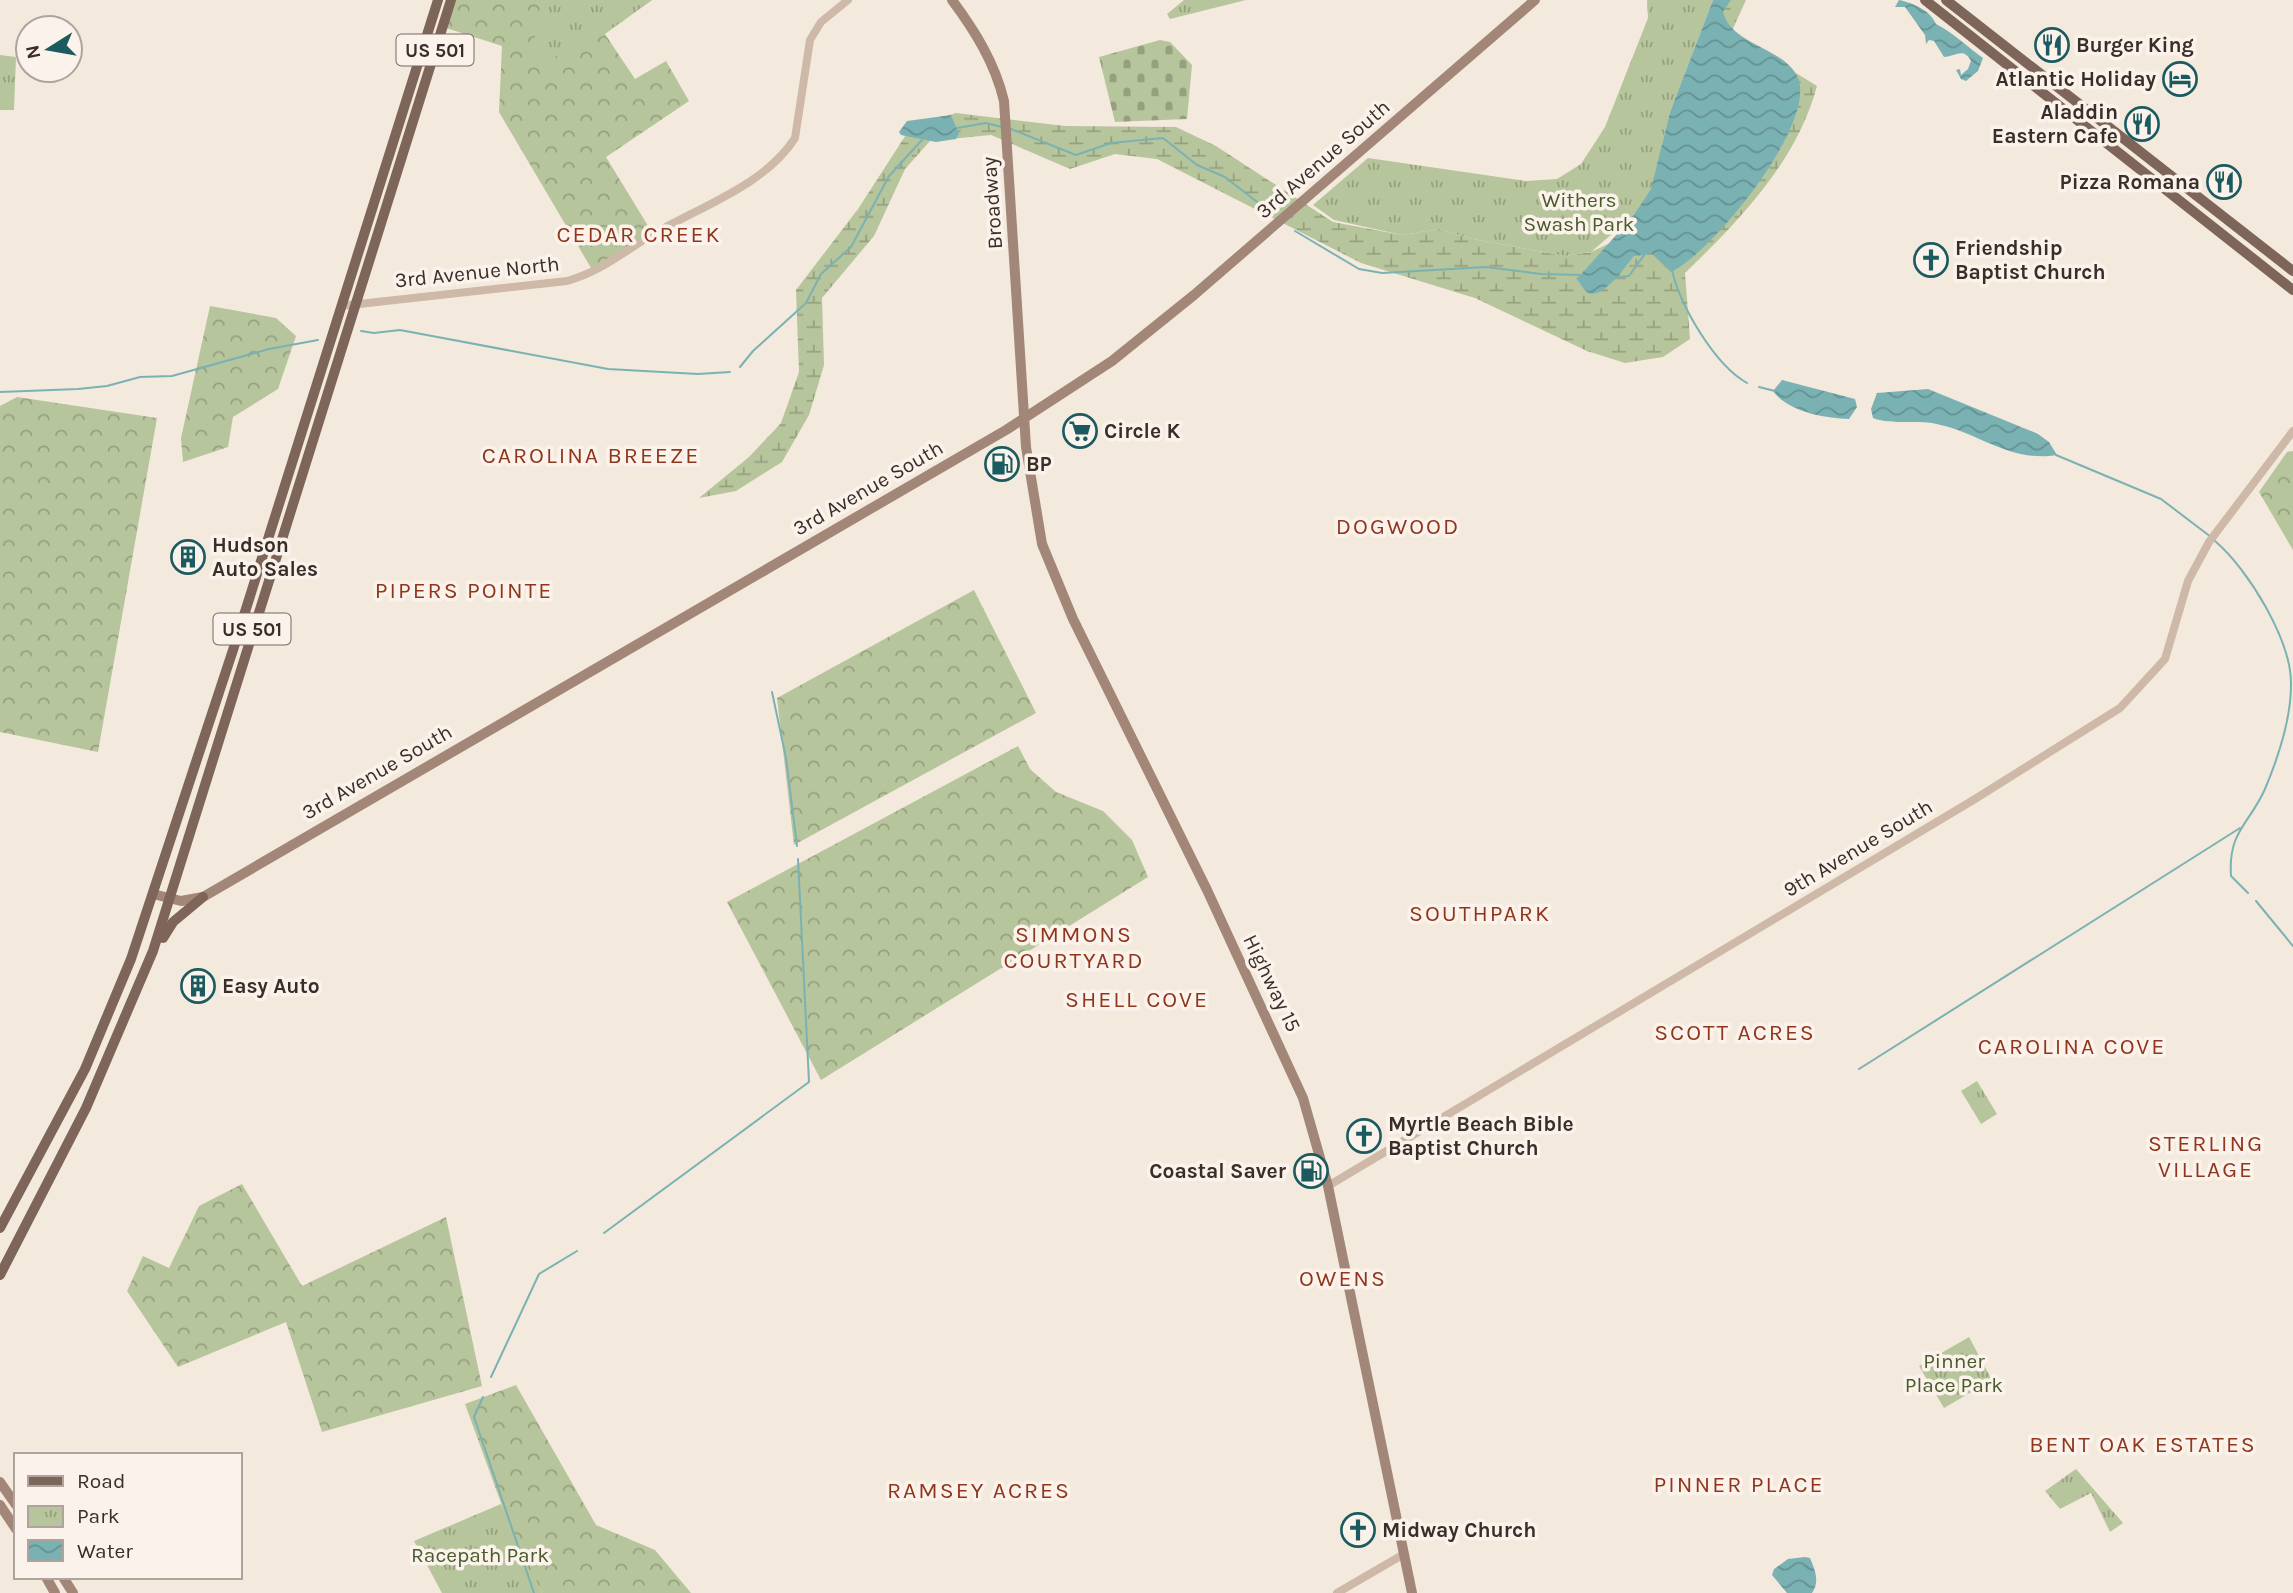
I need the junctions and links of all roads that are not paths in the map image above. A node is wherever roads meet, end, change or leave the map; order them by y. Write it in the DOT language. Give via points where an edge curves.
graph roads {
  1 [pos="438,0"];
  2 [pos="451,0"];
  3 [pos="848,0"];
  4 [pos="952,0"];
  5 [pos="1535,0"];
  6 [pos="1925,0"];
  7 [pos="1946,0"];
  8 [pos="2293,271"];
  9 [pos="2293,290"];
  10 [pos="354,304"];
  11 [pos="341,306"];
  12 [pos="1025,416"];
  13 [pos="2293,431"];
  14 [pos="153,894"];
  15 [pos="203,897"];
  16 [pos="169,899"];
  17 [pos="153,951"];
  18 [pos="1328,1186"];
  19 [pos="0,1228"];
  20 [pos="0,1275"];
  21 [pos="0,1482"];
  22 [pos="14,1502"];
  23 [pos="0,1505"];
  24 [pos="14,1526"];
  25 [pos="1404,1554"];
  26 [pos="1337,1593"];
  27 [pos="1412,1593"];
  1 -- 11 [label="main road, US 501"];
  2 -- 10 [label="main road, US 501"];
  3 -- 10 [label="street, 3rd Avenue North" via="821,22 810,40 795,138 767,169 594,273 567,281"];
  4 -- 12 [label="main road, Broadway" via="976,34 998,77 1004,101"];
  5 -- 12 [label="main road, 3rd Avenue South" via="1203,288 1112,361"];
  6 -- 9 [label="main road"];
  7 -- 8 [label="main road"];
  10 -- 11 [label="street, 3rd Avenue North"];
  10 -- 16 [label="main road, US 501"];
  11 -- 14 [label="main road, US 501"];
  12 -- 15 [label="main road, 3rd Avenue South"];
  12 -- 18 [label="main road, Highway 15" via="1035,517 1045,554 1288,1060"];
  13 -- 18 [label="street, 9th Avenue South" via="2209,542 2188,581 2165,659 2120,708"];
  14 -- 16 [label="main road, 3rd Avenue South"];
  14 -- 19 [label="main road, US 501" via="85,1069"];
  15 -- 16 [label="main road, 3rd Avenue South"];
  15 -- 17 [label="main road" via="173,922"];
  16 -- 17 [label="main road, US 501"];
  17 -- 20 [label="main road, US 501" via="80,1119"];
  18 -- 25 [label="main road, Highway 15"];
  21 -- 22 [label="main road"];
  23 -- 24 [label="main road"];
  25 -- 26 [label="street"];
  25 -- 27 [label="main road, Highway 15"];
}
